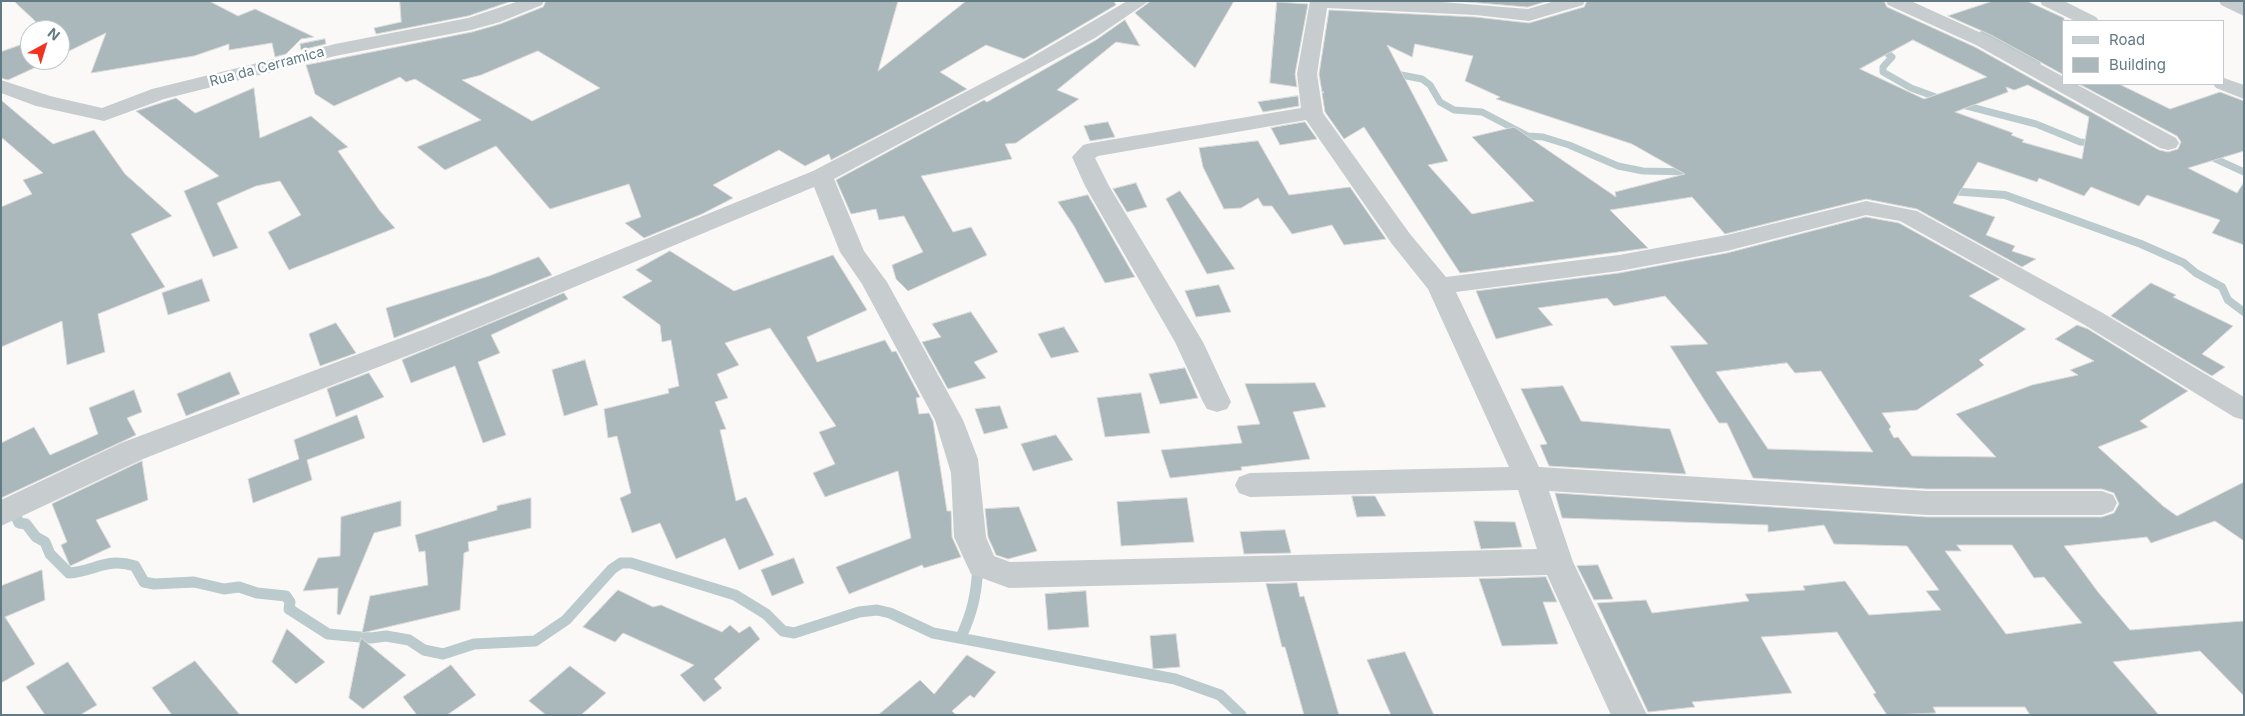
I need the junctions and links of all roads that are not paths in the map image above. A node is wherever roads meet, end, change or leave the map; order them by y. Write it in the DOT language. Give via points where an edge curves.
graph roads {
  1 [pos="534,1"];
  2 [pos="1140,1"];
  3 [pos="1576,1"];
  4 [pos="1895,1"];
  5 [pos="2049,1"];
  6 [pos="2228,1"];
  7 [pos="1319,2"];
  8 [pos="2244,10"];
  9 [pos="2087,20"];
  10 [pos="2062,85"];
  11 [pos="2062,85"];
  12 [pos="2225,85"];
  13 [pos="1,86"];
  14 [pos="2244,93"];
  15 [pos="1312,113"];
  16 [pos="2168,144"];
  17 [pos="821,176"];
  18 [pos="1440,286"];
  19 [pos="1217,402"];
  20 [pos="2244,410"];
  21 [pos="1529,478"];
  22 [pos="1250,485"];
  23 [pos="2102,503"];
  24 [pos="1,514"];
  25 [pos="1557,562"];
  26 [pos="1629,715"];
  1 -- 13 [label="street, Rua da Cerramica" via="494,17 358,44 159,93 104,115 44,101"];
  2 -- 17 [label="street" via="1032,65"];
  3 -- 7 [label="street" via="1529,15 1475,9"];
  4 -- 11 [label="street" via="1983,41"];
  5 -- 9 [label="street"];
  6 -- 8 [label="street"];
  7 -- 15 [label="street" via="1307,74"];
  10 -- 16 [label="street"];
  12 -- 14 [label="street"];
  15 -- 18 [label="street" via="1401,239"];
  15 -- 19 [label="street" via="1091,150 1083,158 1189,342"];
  17 -- 24 [label="street" via="435,335 132,451"];
  17 -- 25 [label="street" via="852,252 874,282 949,420 966,474 970,537 982,565 1009,575"];
  18 -- 20 [label="street" via="1619,263 1728,243 1866,208 1883,210 1908,216 2083,314"];
  18 -- 21 [label="street"];
  21 -- 22 [label="street"];
  21 -- 23 [label="street" via="1928,503"];
  21 -- 25 [label="street"];
  25 -- 26 [label="street"];
}
